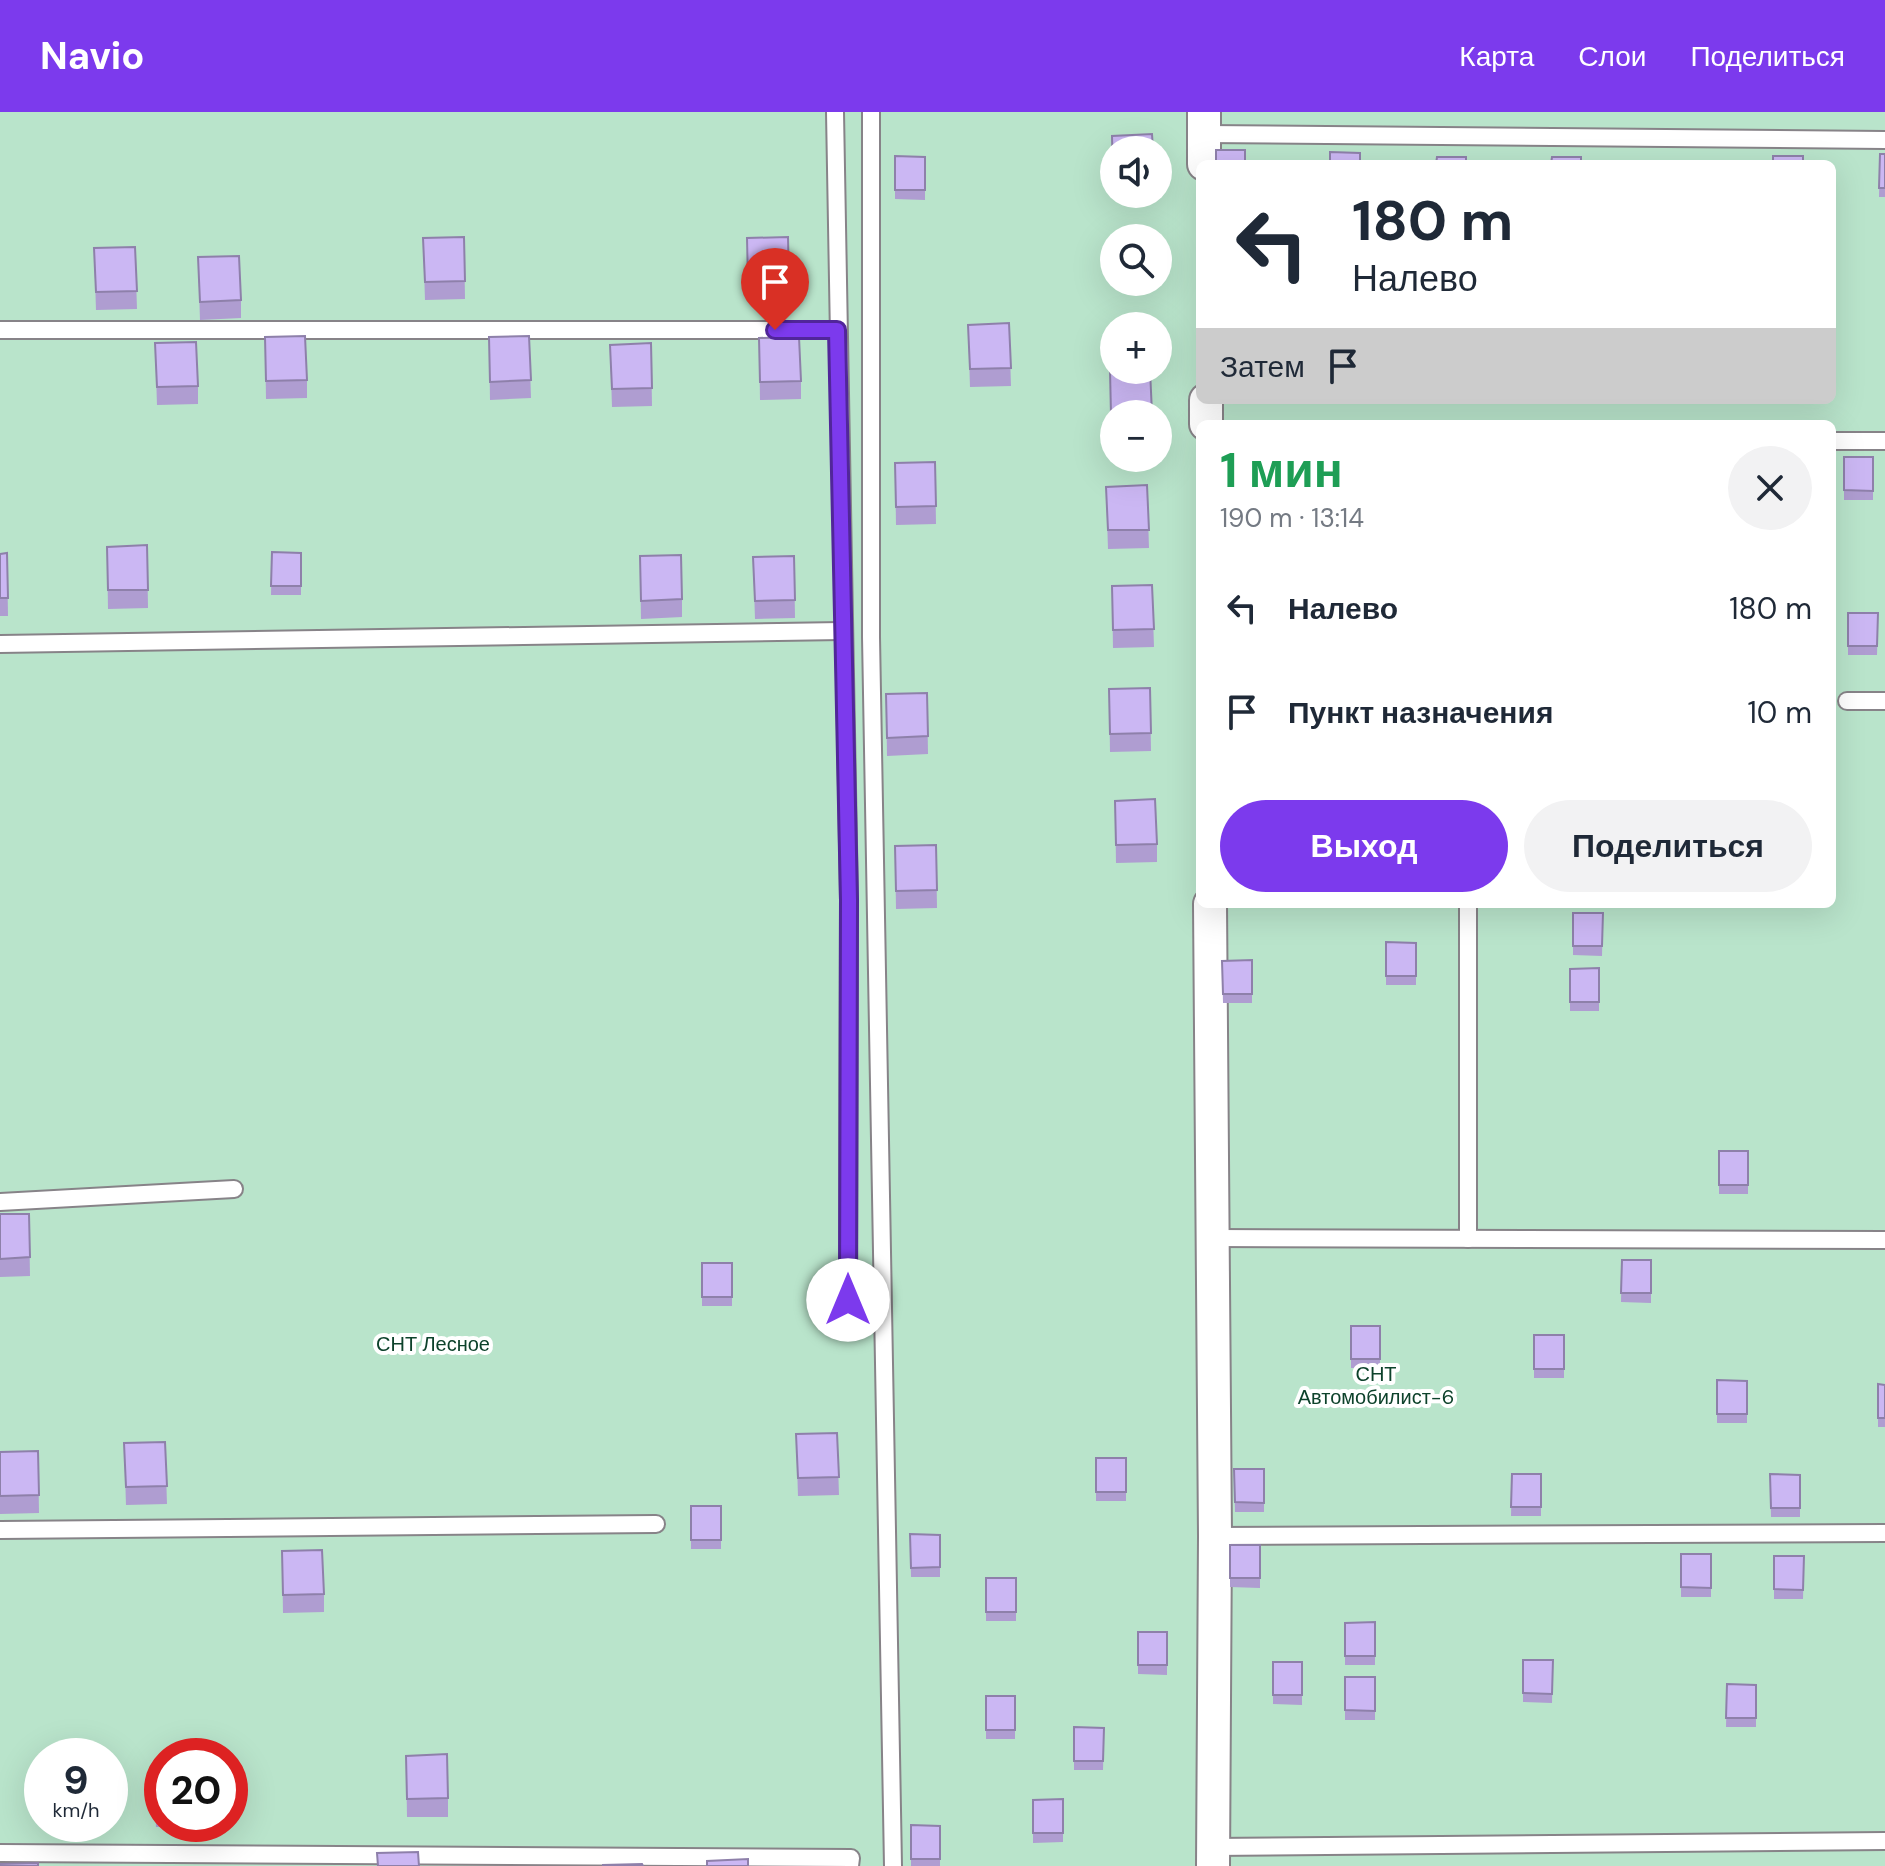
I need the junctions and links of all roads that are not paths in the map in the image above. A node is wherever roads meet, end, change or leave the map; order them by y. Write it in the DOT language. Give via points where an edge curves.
graph roads {
  1 [pos="835,112"];
  2 [pos="871,112"];
  3 [pos="1204,137"];
  4 [pos="1885,140"];
  5 [pos="0,330"];
  6 [pos="837,330"];
  7 [pos="1836,441"];
  8 [pos="1885,441"];
  9 [pos="842,631"];
  10 [pos="0,644"];
  11 [pos="1847,701"];
  12 [pos="1885,701"];
  13 [pos="1210,908"];
  14 [pos="1468,908"];
  15 [pos="234,1189"];
  16 [pos="0,1202"];
  17 [pos="1213,1238"];
  18 [pos="1468,1239"];
  19 [pos="1885,1240"];
  20 [pos="848,1300"];
  21 [pos="656,1524"];
  22 [pos="0,1530"];
  23 [pos="1885,1533"];
  24 [pos="1215,1536"];
  25 [pos="1885,1841"];
  26 [pos="0,1853"];
  27 [pos="1212,1856"];
  28 [pos="850,1866"];
  29 [pos="893,1866"];
  1 -- 6 [label="lane"];
  2 -- 29 [label="lane" via="871,637"];
  3 -- 4 [label="lane"];
  5 -- 6 [label="lane"];
  6 -- 9 [label="lane"];
  7 -- 8 [label="lane"];
  9 -- 10 [label="lane"];
  9 -- 20 [label="lane" via="849,900"];
  11 -- 12 [label="lane"];
  13 -- 17 [label="street"];
  14 -- 18 [label="lane"];
  15 -- 16 [label="lane"];
  17 -- 18 [label="lane"];
  17 -- 24 [label="street"];
  18 -- 19 [label="lane"];
  21 -- 22 [label="lane"];
  23 -- 24 [label="lane"];
  24 -- 27 [label="street"];
  25 -- 27 [label="lane"];
  26 -- 28 [label="lane" via="851,1858"];
}
